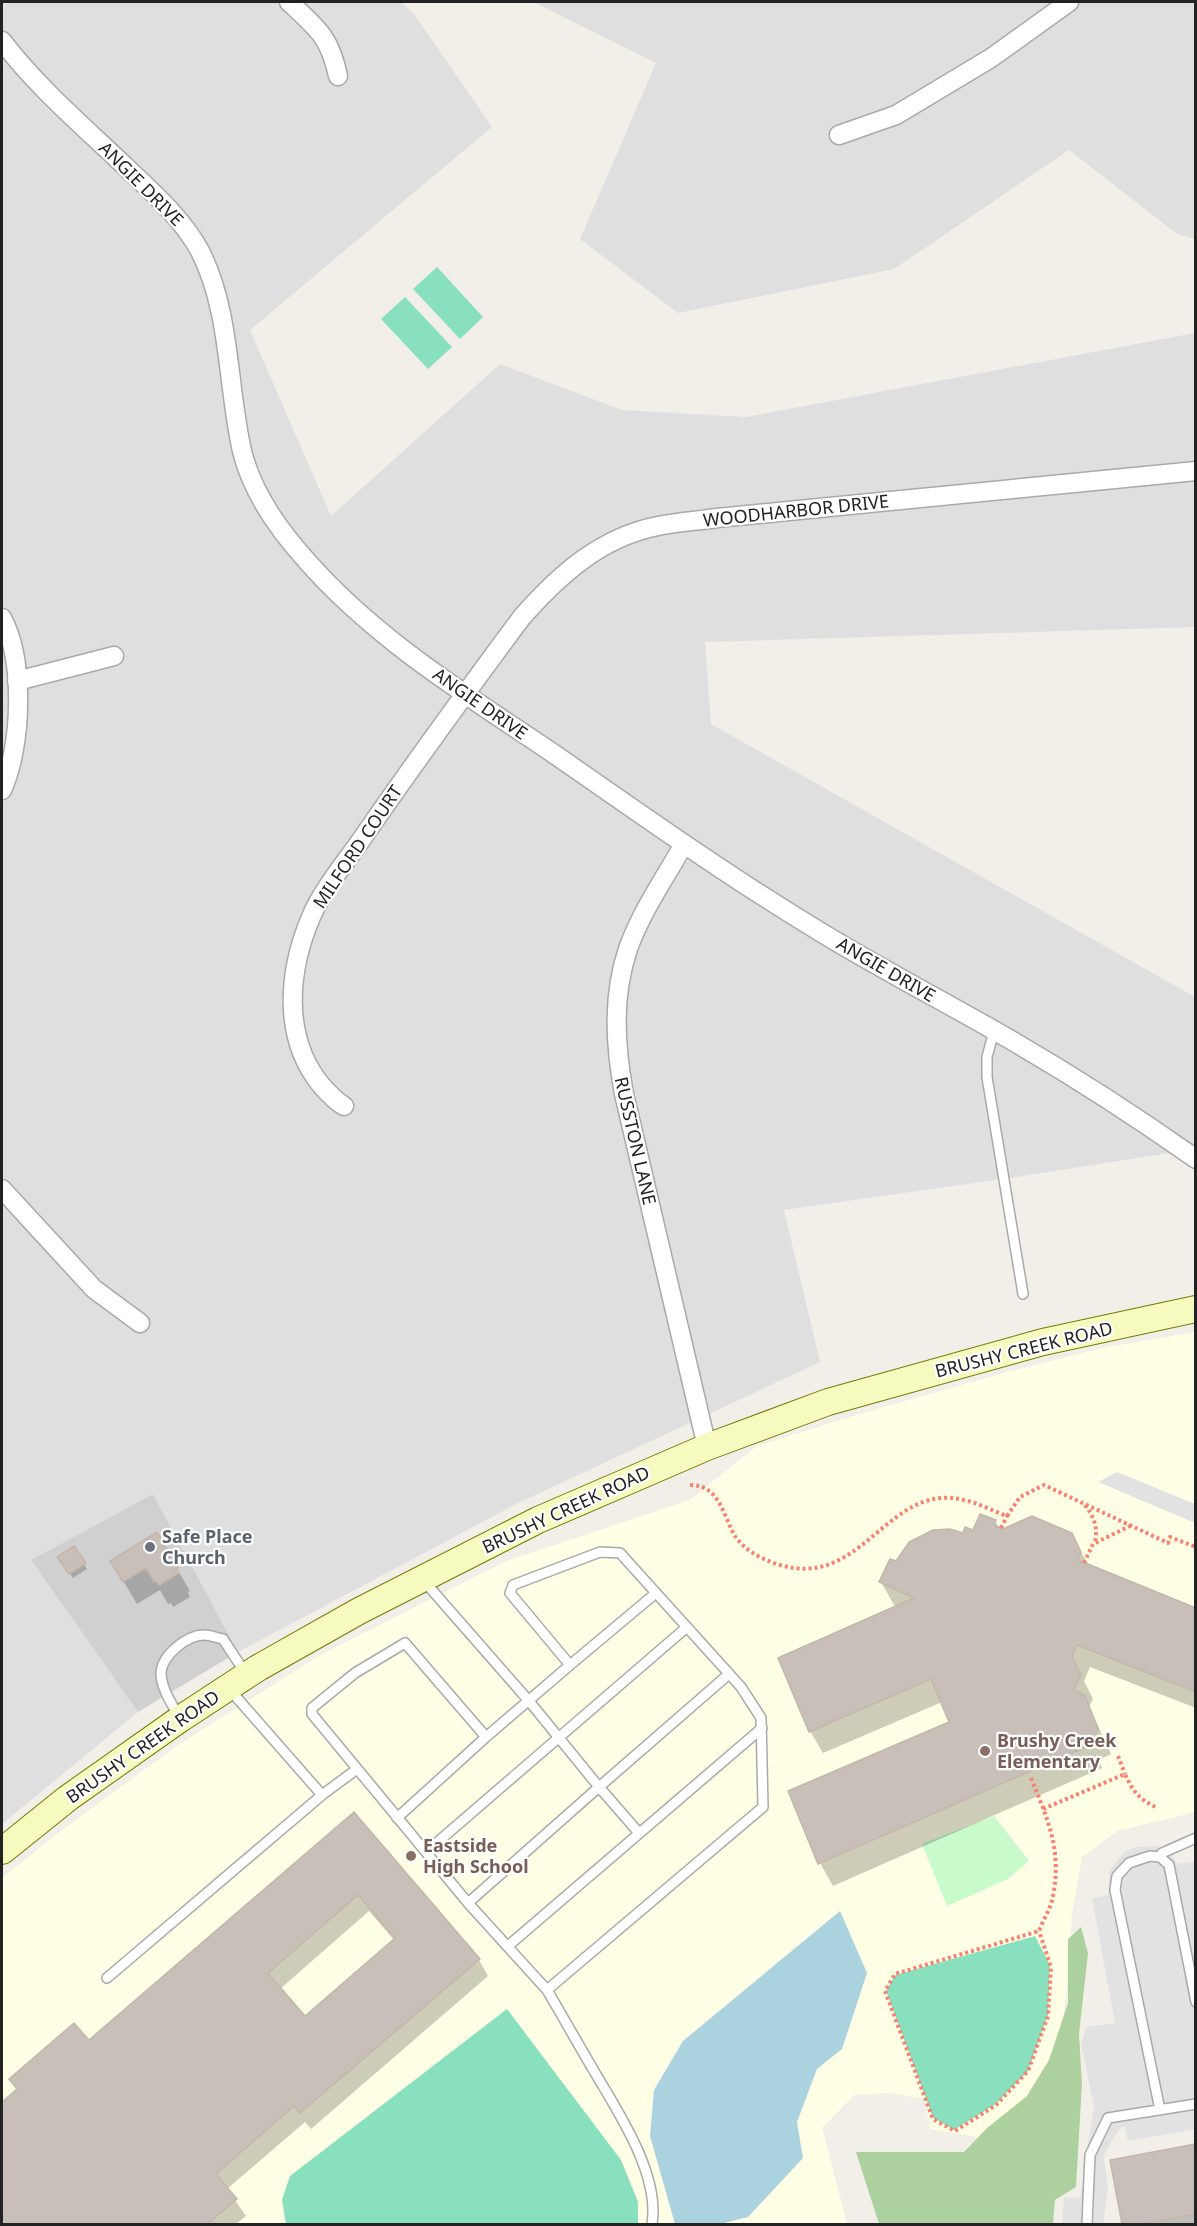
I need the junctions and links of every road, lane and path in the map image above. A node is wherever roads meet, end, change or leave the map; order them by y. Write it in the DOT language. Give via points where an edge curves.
graph roads {
  1 [pos="290,2"];
  2 [pos="1069,2"];
  3 [pos="2,41"];
  4 [pos="338,76"];
  5 [pos="839,135"];
  6 [pos="1196,471"];
  7 [pos="2,618"];
  8 [pos="114,656"];
  9 [pos="17,681"];
  10 [pos="465,694"];
  11 [pos="2,790"];
  12 [pos="684,844"];
  13 [pos="994,1030"];
  14 [pos="344,1106"];
  15 [pos="1196,1159"];
  16 [pos="2,1189"];
  17 [pos="1023,1294"];
  18 [pos="1196,1311"];
  19 [pos="140,1323"];
  20 [pos="707,1447"];
  21 [pos="690,1485"];
  22 [pos="1084,1504"];
  23 [pos="1006,1516"];
  24 [pos="1131,1526"];
  25 [pos="1001,1528"];
  26 [pos="1095,1543"];
  27 [pos="1196,1547"];
  28 [pos="1084,1563"];
  29 [pos="423,1579"];
  30 [pos="656,1593"];
  31 [pos="687,1627"];
  32 [pos="570,1665"];
  33 [pos="729,1674"];
  34 [pos="238,1682"];
  35 [pos="529,1701"];
  36 [pos="180,1719"];
  37 [pos="762,1728"];
  38 [pos="486,1737"];
  39 [pos="558,1739"];
  40 [pos="1118,1756"];
  41 [pos="357,1768"];
  42 [pos="1125,1774"];
  43 [pos="1031,1778"];
  44 [pos="599,1787"];
  45 [pos="322,1795"];
  46 [pos="1158,1808"];
  47 [pos="1043,1809"];
  48 [pos="397,1818"];
  49 [pos="639,1833"];
  50 [pos="1196,1838"];
  51 [pos="2,1851"];
  52 [pos="426,1852"];
  53 [pos="1160,1857"];
  54 [pos="468,1903"];
  55 [pos="1039,1931"];
  56 [pos="508,1946"];
  57 [pos="107,1978"];
  58 [pos="547,1990"];
  59 [pos="1196,2002"];
  60 [pos="1196,2104"];
  61 [pos="1160,2110"];
  62 [pos="652,2224"];
  63 [pos="1087,2224"];
  1 -- 4 [label="street" via="320,30"];
  2 -- 5 [label="street" via="991,58 896,115"];
  3 -- 10 [label="street, ANGIE DRIVE" via="42,87 166,205 201,253 222,323 242,449 259,494 278,524 337,594 369,623"];
  6 -- 10 [label="street, WOODHARBOR DRIVE" via="656,526 606,544 549,588 522,617"];
  7 -- 9 [label="street" via="10,638"];
  8 -- 9 [label="street"];
  9 -- 11 [label="street" via="15,743"];
  10 -- 12 [label="street, ANGIE DRIVE"];
  10 -- 14 [label="street, MILFORD COURT" via="317,905 301,944 292,995 295,1030 314,1076"];
  12 -- 13 [label="street, ANGIE DRIVE" via="810,926"];
  12 -- 20 [label="street, RUSSTON LANE" via="629,947 618,993 617,1040 624,1094"];
  13 -- 15 [label="street, ANGIE DRIVE"];
  13 -- 17 [label="lane" via="987,1077"];
  16 -- 19 [label="street" via="94,1289"];
  18 -- 20 [label="street, BRUSHY CREEK ROAD" via="1043,1342 839,1398"];
  20 -- 29 [label="street, BRUSHY CREEK ROAD" via="538,1520"];
  21 -- 23 [label="path" via="705,1488 719,1499 744,1546 767,1560 794,1568 821,1567 842,1560 900,1512 923,1501 964,1500"];
  22 -- 23 [label="path" via="1044,1485 1020,1497"];
  22 -- 24 [label="path"];
  22 -- 26 [label="path" via="1096,1524"];
  23 -- 25 [label="path"];
  24 -- 26 [label="path"];
  24 -- 27 [label="path" via="1168,1544 1170,1537"];
  26 -- 28 [label="path"];
  29 -- 34 [label="street, BRUSHY CREEK ROAD" via="359,1611"];
  29 -- 35 [label="lane"];
  30 -- 31 [label="lane"];
  30 -- 32 [label="lane"];
  30 -- 32 [label="lane" via="620,1552 600,1552 513,1586 510,1593"];
  31 -- 33 [label="lane"];
  31 -- 39 [label="lane"];
  32 -- 35 [label="lane"];
  33 -- 37 [label="lane" via="761,1718"];
  33 -- 44 [label="lane"];
  34 -- 36 [label="street, BRUSHY CREEK ROAD"];
  34 -- 36 [label="lane" via="223,1639 204,1635 186,1641 168,1655 161,1672"];
  34 -- 45 [label="lane"];
  35 -- 38 [label="lane"];
  35 -- 39 [label="lane"];
  36 -- 51 [label="street, BRUSHY CREEK ROAD" via="68,1798"];
  37 -- 49 [label="lane"];
  37 -- 58 [label="lane" via="763,1807"];
  38 -- 41 [label="lane" via="405,1643 355,1673 312,1708 312,1714"];
  38 -- 48 [label="lane"];
  39 -- 44 [label="lane"];
  39 -- 52 [label="lane"];
  40 -- 42 [label="path"];
  41 -- 45 [label="lane"];
  41 -- 48 [label="lane"];
  42 -- 46 [label="path" via="1142,1801"];
  42 -- 47 [label="path"];
  43 -- 47 [label="path"];
  44 -- 49 [label="lane"];
  44 -- 54 [label="lane"];
  45 -- 57 [label="lane"];
  47 -- 55 [label="path" via="1057,1860 1053,1898"];
  48 -- 52 [label="lane"];
  49 -- 56 [label="lane"];
  50 -- 53 [label="lane"];
  52 -- 54 [label="lane"];
  53 -- 59 [label="lane" via="1169,1865"];
  53 -- 61 [label="lane" via="1129,1863 1117,1876 1115,1890"];
  54 -- 56 [label="lane"];
  55 -- 55 [label="path" via="895,1974 885,1991 933,2119 955,2131 996,2105 1028,2071 1048,2016 1051,1967"];
  56 -- 58 [label="lane"];
  58 -- 62 [label="lane" via="626,2125 652,2196"];
  60 -- 61 [label="lane"];
  61 -- 63 [label="lane" via="1108,2118 1090,2155"];
}
